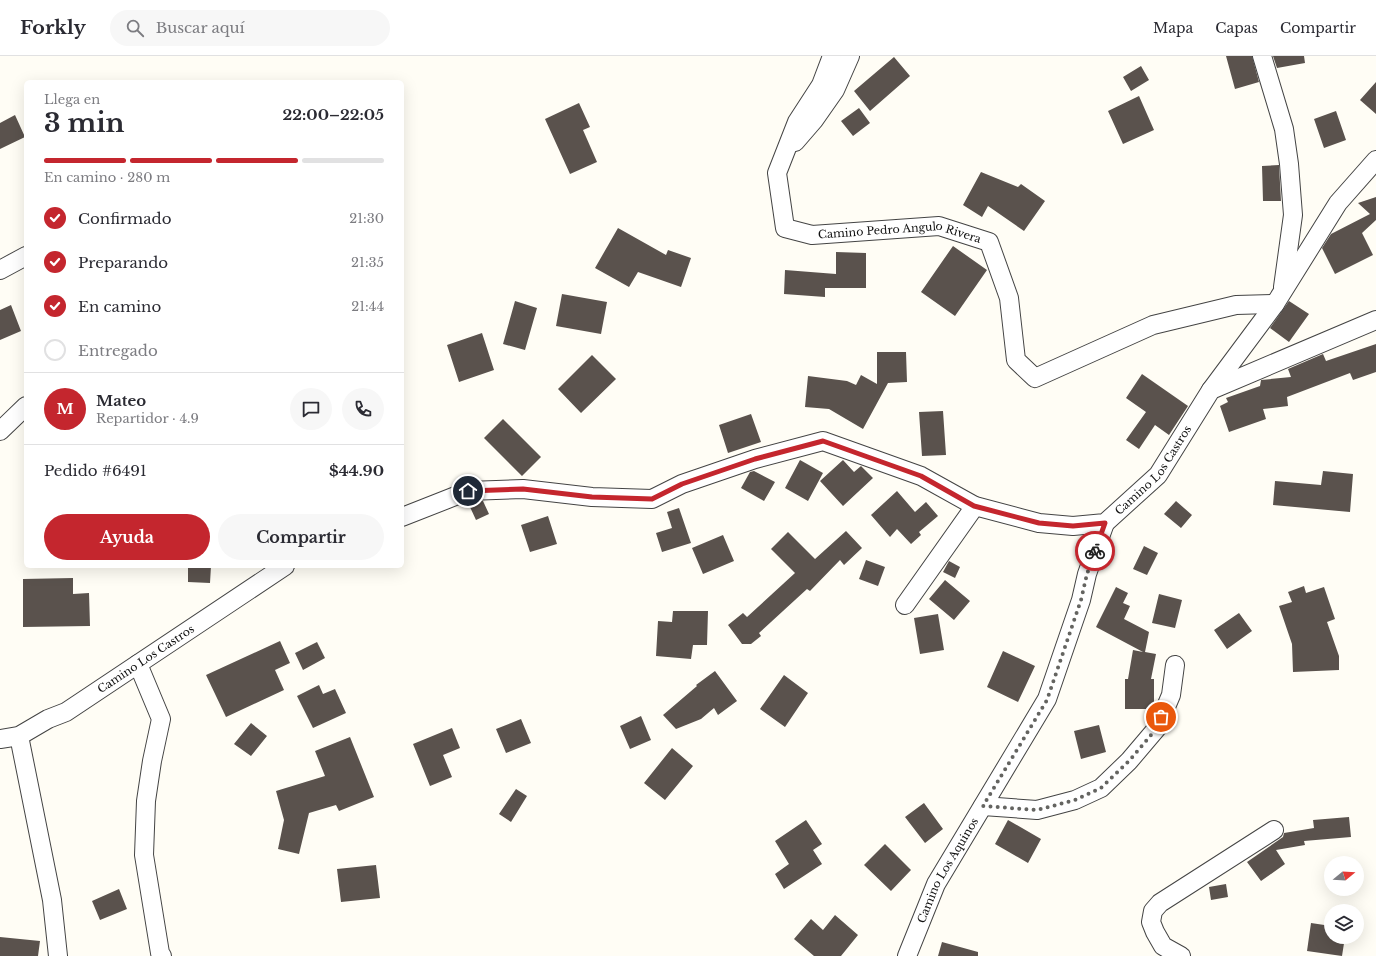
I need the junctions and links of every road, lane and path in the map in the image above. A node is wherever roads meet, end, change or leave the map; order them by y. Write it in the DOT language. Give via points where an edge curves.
graph roads {
  1 [pos="832,56"];
  2 [pos="850,56"];
  3 [pos="1262,56"];
  4 [pos="785,153"];
  5 [pos="1376,160"];
  6 [pos="24,257"];
  7 [pos="0,270"];
  8 [pos="1278,298"];
  9 [pos="1376,320"];
  10 [pos="1211,390"];
  11 [pos="24,408"];
  12 [pos="0,431"];
  13 [pos="974,506"];
  14 [pos="404,516"];
  15 [pos="1105,523"];
  16 [pos="282,568"];
  17 [pos="905,605"];
  18 [pos="138,664"];
  19 [pos="1175,665"];
  20 [pos="19,736"];
  21 [pos="0,739"];
  22 [pos="983,806"];
  23 [pos="1274,830"];
  24 [pos="58,956"];
  25 [pos="162,956"];
  26 [pos="907,956"];
  27 [pos="1181,956"];
  1 -- 4 [label="street, Camino Pedro Angulo Rivera" via="821,85 797,122"];
  2 -- 4 [label="street" via="835,90 814,120"];
  3 -- 8 [label="street" via="1284,129 1293,214"];
  4 -- 8 [label="street, Camino Pedro Angulo Rivera" via="777,173 785,228 812,235 939,226 989,242 1009,298 1016,360 1035,378 1153,324"];
  5 -- 8 [label="street, Camino Los Castros" via="1338,203"];
  6 -- 7 [label="street"];
  8 -- 10 [label="street, Camino Los Castros"];
  9 -- 10 [label="street"];
  10 -- 15 [label="street, Camino Los Castros" via="1158,475"];
  11 -- 12 [label="street"];
  13 -- 14 [label="street, Camino Los Castros" via="921,476 823,441 755,459 682,484 652,499 592,497 523,489 468,491"];
  13 -- 15 [label="street, Camino Los Castros" via="1039,523 1073,526"];
  13 -- 17 [label="street"];
  15 -- 22 [label="street, Camino Los Aquinos" via="1047,700"];
  16 -- 18 [label="street, Camino Los Castros"];
  18 -- 20 [label="street, Camino Los Castros" via="66,712"];
  18 -- 25 [label="street" via="160,719 146,801 144,855"];
  19 -- 22 [label="street" via="1171,695 1157,728 1129,761 1101,788 1075,800 1037,810"];
  20 -- 21 [label="street, Camino Los Castros"];
  20 -- 24 [label="street" via="52,900"];
  22 -- 26 [label="street, Camino Los Aquinos" via="936,884"];
  23 -- 27 [label="street" via="1160,903 1153,911 1151,922 1163,946"];
}
